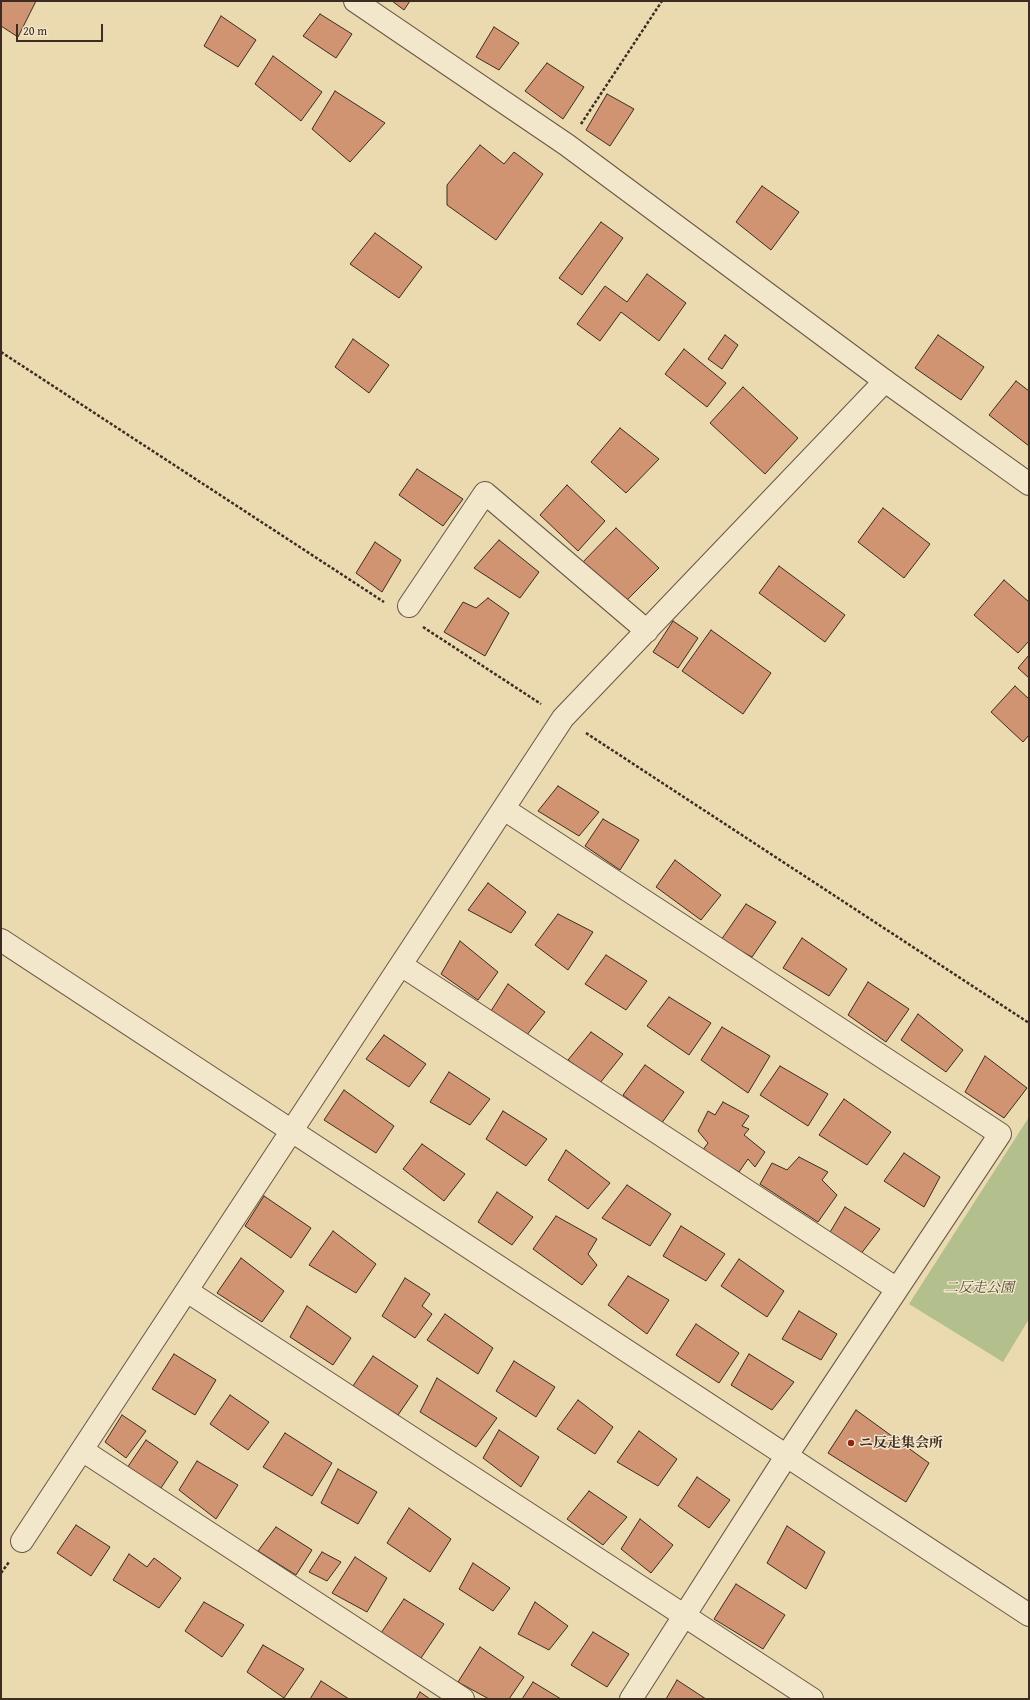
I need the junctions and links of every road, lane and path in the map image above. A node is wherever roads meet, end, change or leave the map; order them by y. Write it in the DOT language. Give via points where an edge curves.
graph roads {
  1 [pos="355,1"];
  2 [pos="662,1"];
  3 [pos="567,145"];
  4 [pos="1,352"];
  5 [pos="885,381"];
  6 [pos="1029,484"];
  7 [pos="405,612"];
  8 [pos="647,631"];
  9 [pos="563,718"];
  10 [pos="504,808"];
  11 [pos="1,940"];
  12 [pos="402,965"];
  13 [pos="1029,1023"];
  14 [pos="293,1132"];
  15 [pos="897,1289"];
  16 [pos="187,1291"];
  17 [pos="82,1450"];
  18 [pos="787,1455"];
  19 [pos="22,1541"];
  20 [pos="1029,1615"];
  21 [pos="685,1616"];
  22 [pos="463,1699"];
  23 [pos="631,1699"];
  24 [pos="812,1699"];
  1 -- 3 [label="street"];
  2 -- 3 [label="path"];
  3 -- 5 [label="street"];
  4 -- 7 [label="path"];
  5 -- 6 [label="street"];
  5 -- 8 [label="street"];
  7 -- 8 [label="street" via="485,493"];
  7 -- 9 [label="path"];
  8 -- 9 [label="street"];
  9 -- 10 [label="street"];
  9 -- 13 [label="path"];
  10 -- 12 [label="street"];
  10 -- 15 [label="street" via="1000,1134"];
  11 -- 14 [label="street"];
  12 -- 14 [label="street"];
  12 -- 15 [label="street"];
  14 -- 16 [label="street"];
  14 -- 18 [label="street"];
  15 -- 18 [label="street"];
  16 -- 17 [label="street"];
  16 -- 21 [label="street"];
  17 -- 19 [label="street"];
  17 -- 22 [label="street"];
  18 -- 20 [label="street"];
  18 -- 21 [label="street"];
  21 -- 23 [label="street"];
  21 -- 24 [label="street"];
}
